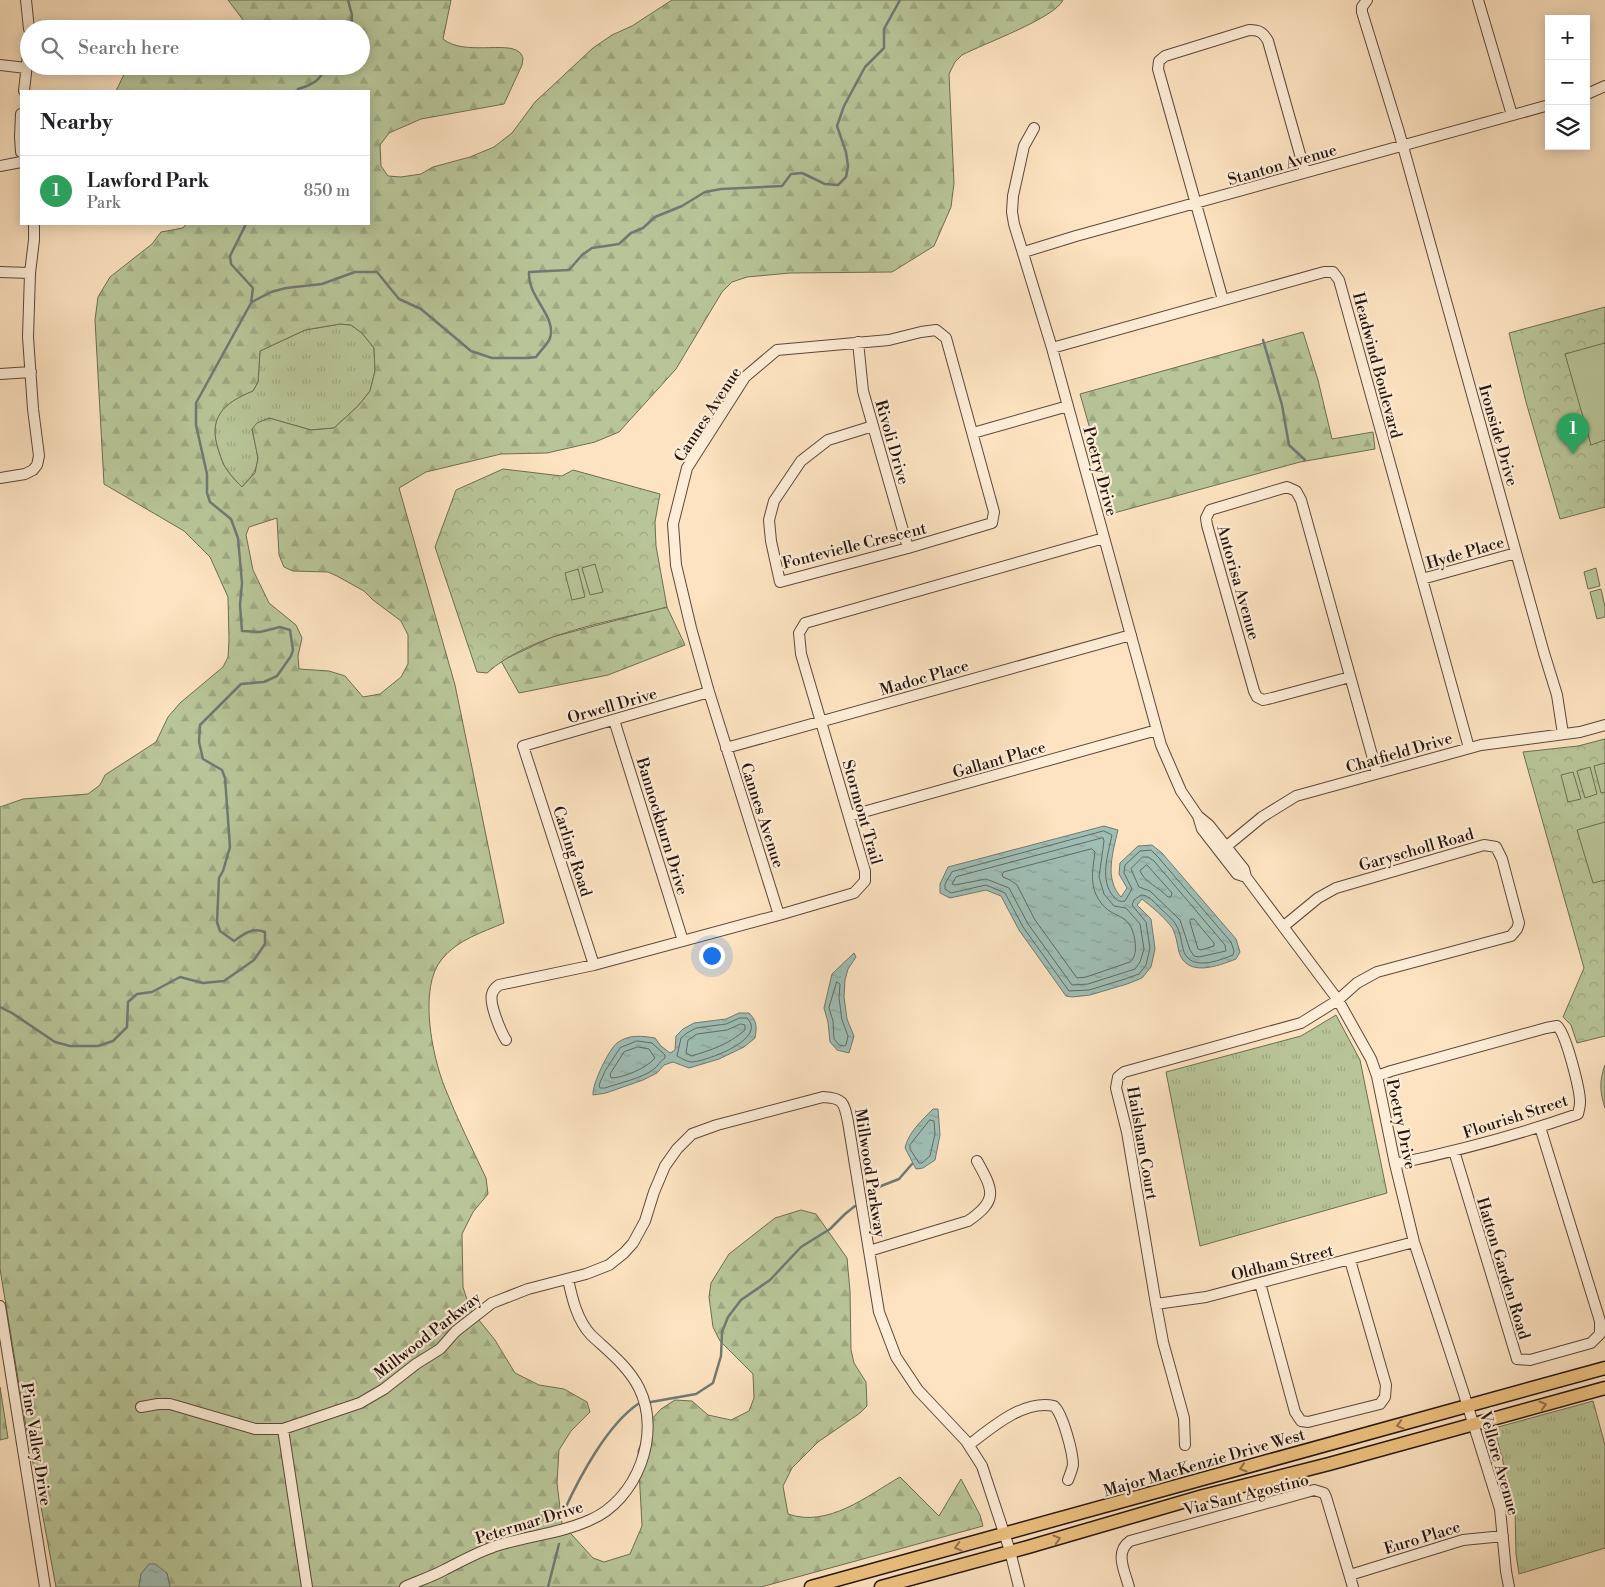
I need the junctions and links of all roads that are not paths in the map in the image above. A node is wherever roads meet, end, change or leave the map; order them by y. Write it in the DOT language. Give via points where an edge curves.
graph roads {
  1 [pos="26,0"];
  2 [pos="1367,0"];
  3 [pos="1478,0"];
  4 [pos="29,20"];
  5 [pos="0,64"];
  6 [pos="20,67"];
  7 [pos="25,75"];
  8 [pos="1605,86"];
  9 [pos="24,90"];
  10 [pos="1590,93"];
  11 [pos="1605,93"];
  12 [pos="1590,94"];
  13 [pos="1545,106"];
  14 [pos="1512,115"];
  15 [pos="1034,128"];
  16 [pos="1403,145"];
  17 [pos="20,162"];
  18 [pos="0,166"];
  19 [pos="1305,172"];
  20 [pos="1197,203"];
  21 [pos="34,225"];
  22 [pos="1024,252"];
  23 [pos="0,272"];
  24 [pos="30,273"];
  25 [pos="1224,300"];
  26 [pos="858,342"];
  27 [pos="1052,348"];
  28 [pos="31,372"];
  29 [pos="0,374"];
  30 [pos="1068,406"];
  31 [pos="873,426"];
  32 [pos="973,433"];
  33 [pos="0,478"];
  34 [pos="992,523"];
  35 [pos="1104,538"];
  36 [pos="908,548"];
  37 [pos="1516,553"];
  38 [pos="1422,580"];
  39 [pos="1131,635"];
  40 [pos="1350,677"];
  41 [pos="709,692"];
  42 [pos="614,720"];
  43 [pos="820,722"];
  44 [pos="1605,725"];
  45 [pos="1157,730"];
  46 [pos="1563,734"];
  47 [pos="523,746"];
  48 [pos="726,748"];
  49 [pos="1469,748"];
  50 [pos="1377,773"];
  51 [pos="849,816"];
  52 [pos="1223,849"];
  53 [pos="779,915"];
  54 [pos="1284,926"];
  55 [pos="684,941"];
  56 [pos="594,965"];
  57 [pos="1338,1000"];
  58 [pos="506,1040"];
  59 [pos="1377,1076"];
  60 [pos="1540,1127"];
  61 [pos="1454,1151"];
  62 [pos="977,1161"];
  63 [pos="1395,1164"];
  64 [pos="1414,1242"];
  65 [pos="868,1250"];
  66 [pos="1350,1260"];
  67 [pos="568,1280"];
  68 [pos="1260,1283"];
  69 [pos="1156,1304"];
  70 [pos="0,1306"];
  71 [pos="1605,1368"];
  72 [pos="1605,1388"];
  73 [pos="1468,1406"];
  74 [pos="140,1407"];
  75 [pos="1473,1424"];
  76 [pos="283,1430"];
  77 [pos="969,1445"];
  78 [pos="1185,1445"];
  79 [pos="1068,1480"];
  80 [pos="1005,1535"];
  81 [pos="1503,1536"];
  82 [pos="1010,1551"];
  83 [pos="1350,1575"];
  84 [pos="45,1587"];
  85 [pos="307,1587"];
  86 [pos="405,1587"];
  87 [pos="811,1587"];
  88 [pos="881,1587"];
  89 [pos="1020,1587"];
  90 [pos="1129,1587"];
  91 [pos="1354,1587"];
  92 [pos="1509,1587"];
  1 -- 4 [label="street"];
  2 -- 16 [label="street, Ironside Drive" via="1362,12"];
  3 -- 14 [label="street"];
  5 -- 6 [label="street"];
  7 -- 9 [label="street"];
  8 -- 10 [label="street"];
  11 -- 12 [label="street"];
  13 -- 14 [label="street, Stanton Avenue"];
  14 -- 16 [label="street, Stanton Avenue"];
  15 -- 22 [label="street, Poetry Drive" via="1024,146 1013,196 1014,224"];
  16 -- 19 [label="street, Stanton Avenue"];
  16 -- 37 [label="street, Ironside Drive"];
  17 -- 18 [label="street"];
  19 -- 20 [label="street, Stanton Avenue"];
  19 -- 20 [label="street" via="1268,41 1263,32 1249,30 1165,56 1159,61 1158,69"];
  20 -- 22 [label="street, Stanton Avenue"];
  20 -- 25 [label="street"];
  21 -- 24 [label="street"];
  22 -- 27 [label="street, Poetry Drive"];
  23 -- 24 [label="street"];
  24 -- 28 [label="street" via="28,332"];
  25 -- 27 [label="street, Headwind Boulevard"];
  25 -- 38 [label="street, Headwind Boulevard" via="1324,272 1333,272 1339,280"];
  26 -- 31 [label="street, Rivoli Drive" via="863,391"];
  26 -- 32 [label="street, Cannes Avenue" via="889,340 936,330 946,338"];
  26 -- 41 [label="street, Cannes Avenue" via="777,350 745,377 687,468 673,524 676,565"];
  27 -- 30 [label="street, Poetry Drive"];
  28 -- 29 [label="street"];
  28 -- 33 [label="street" via="39,456 37,465 25,474"];
  30 -- 32 [label="street"];
  30 -- 35 [label="street, Poetry Drive"];
  31 -- 36 [label="street, Rivoli Drive"];
  31 -- 36 [label="street, Fontevielle Crescent" via="828,440 801,461 774,501 769,520 770,541 780,582"];
  32 -- 34 [label="street, Cannes Avenue" via="994,512"];
  34 -- 36 [label="street, Fontevielle Crescent"];
  35 -- 39 [label="street, Poetry Drive"];
  35 -- 43 [label="street, Stormont Trail" via="805,623 799,633 801,654"];
  37 -- 38 [label="street, Hyde Place"];
  37 -- 46 [label="street, Ironside Drive" via="1557,695"];
  38 -- 49 [label="street, Headwind Boulevard"];
  39 -- 43 [label="street, Madoc Place"];
  39 -- 45 [label="street, Poetry Drive"];
  40 -- 40 [label="street, Antorisa Avenue" via="1301,500 1296,492 1287,487 1210,510 1207,525 1257,697 1263,700"];
  40 -- 50 [label="street, Antorisa Avenue"];
  41 -- 42 [label="street, Orwell Drive"];
  41 -- 48 [label="street, Cannes Avenue"];
  42 -- 47 [label="street, Orwell Drive"];
  42 -- 55 [label="street, Bannockburn Drive"];
  43 -- 48 [label="street, Madoc Place"];
  43 -- 51 [label="street, Stormont Trail"];
  44 -- 46 [label="street, Chatfield Drive"];
  45 -- 51 [label="street, Gallant Place"];
  45 -- 52 [label="street, Poetry Drive" via="1173,775 1198,816 1202,829"];
  46 -- 49 [label="street, Chatfield Drive"];
  47 -- 56 [label="street, Carling Road"];
  48 -- 53 [label="street, Cannes Avenue"];
  49 -- 50 [label="street, Chatfield Drive"];
  50 -- 52 [label="street, Chatfield Drive" via="1296,796 1262,817"];
  51 -- 53 [label="street, Stormont Trail" via="866,871 866,881 854,893"];
  52 -- 54 [label="street, Poetry Drive" via="1237,874 1246,877"];
  53 -- 55 [label="street, Stormont Trail"];
  54 -- 57 [label="street, Poetry Drive"];
  54 -- 57 [label="street, Garyscholl Road" via="1318,898 1349,883 1484,845 1496,847 1502,858 1519,923 1511,936 1377,972 1357,983"];
  55 -- 56 [label="street, Stormont Trail"];
  56 -- 58 [label="street, Stormont Trail" via="496,987 492,1002"];
  57 -- 59 [label="street, Poetry Drive" via="1360,1037"];
  57 -- 69 [label="street, Hailsham Court" via="1301,1022 1124,1072 1118,1077 1116,1088 1127,1132"];
  59 -- 60 [label="street, Flourish Street" via="1557,1026 1565,1037 1580,1104 1578,1114"];
  59 -- 63 [label="street, Poetry Drive"];
  60 -- 61 [label="street, Flourish Street"];
  60 -- 61 [label="street, Hatton Garden Road" via="1600,1321 1600,1334 1591,1343 1530,1360 1517,1359"];
  61 -- 63 [label="street, Flourish Street"];
  62 -- 65 [label="street" via="989,1183 989,1202 982,1211 968,1220"];
  63 -- 64 [label="street, Poetry Drive"];
  64 -- 66 [label="street, Oldham Street"];
  64 -- 73 [label="street, Poetry Drive"];
  65 -- 67 [label="street, Millwood Parkway" via="844,1103 823,1097 692,1134 665,1166 645,1221 633,1243 609,1265"];
  65 -- 77 [label="street, Millwood Parkway" via="879,1312 896,1357 918,1390"];
  66 -- 68 [label="street, Oldham Street"];
  66 -- 68 [label="street" via="1386,1385 1380,1404 1301,1421 1295,1412"];
  67 -- 76 [label="street, Millwood Parkway" via="528,1289 492,1303 440,1349 384,1389 360,1403"];
  67 -- 86 [label="street, Petermar Drive" via="573,1302 590,1334 640,1388 647,1430 646,1447 636,1475 619,1499 590,1520 487,1549"];
  68 -- 69 [label="street, Oldham Street" via="1206,1297"];
  69 -- 78 [label="street, Hailsham Court" via="1184,1418"];
  70 -- 84 [label="street, Pine Valley Drive"];
  71 -- 73 [label="main road, Major MacKenzie Drive West"];
  75 -- 72 [label="main road, Major MacKenzie Drive West, one-way"];
  73 -- 75 [label="street, Vellore Avenue"];
  73 -- 80 [label="main road, Major MacKenzie Drive West, one-way"];
  74 -- 76 [label="street, Millwood Parkway" via="170,1404 255,1429"];
  75 -- 81 [label="street, Vellore Avenue" via="1500,1509"];
  82 -- 75 [label="main road, Major MacKenzie Drive West, one-way"];
  76 -- 85 [label="street"];
  77 -- 79 [label="street" via="1011,1415 1032,1408 1054,1406 1072,1457"];
  77 -- 80 [label="street, Millwood Parkway" via="987,1479"];
  80 -- 82 [label="street, Millwood Parkway"];
  80 -- 87 [label="main road, Major MacKenzie Drive West, one-way"];
  81 -- 83 [label="street, Euro Place" via="1463,1540"];
  81 -- 92 [label="street, Vellore Avenue"];
  82 -- 88 [label="main road, Major MacKenzie Drive West"];
  82 -- 89 [label="street, Millwood Parkway"];
  83 -- 90 [label="street, Via Sant Agostino" via="1326,1497 1314,1490 1130,1541 1124,1545 1121,1555"];
  83 -- 91 [label="street, Via Sant Agostino"];
}
